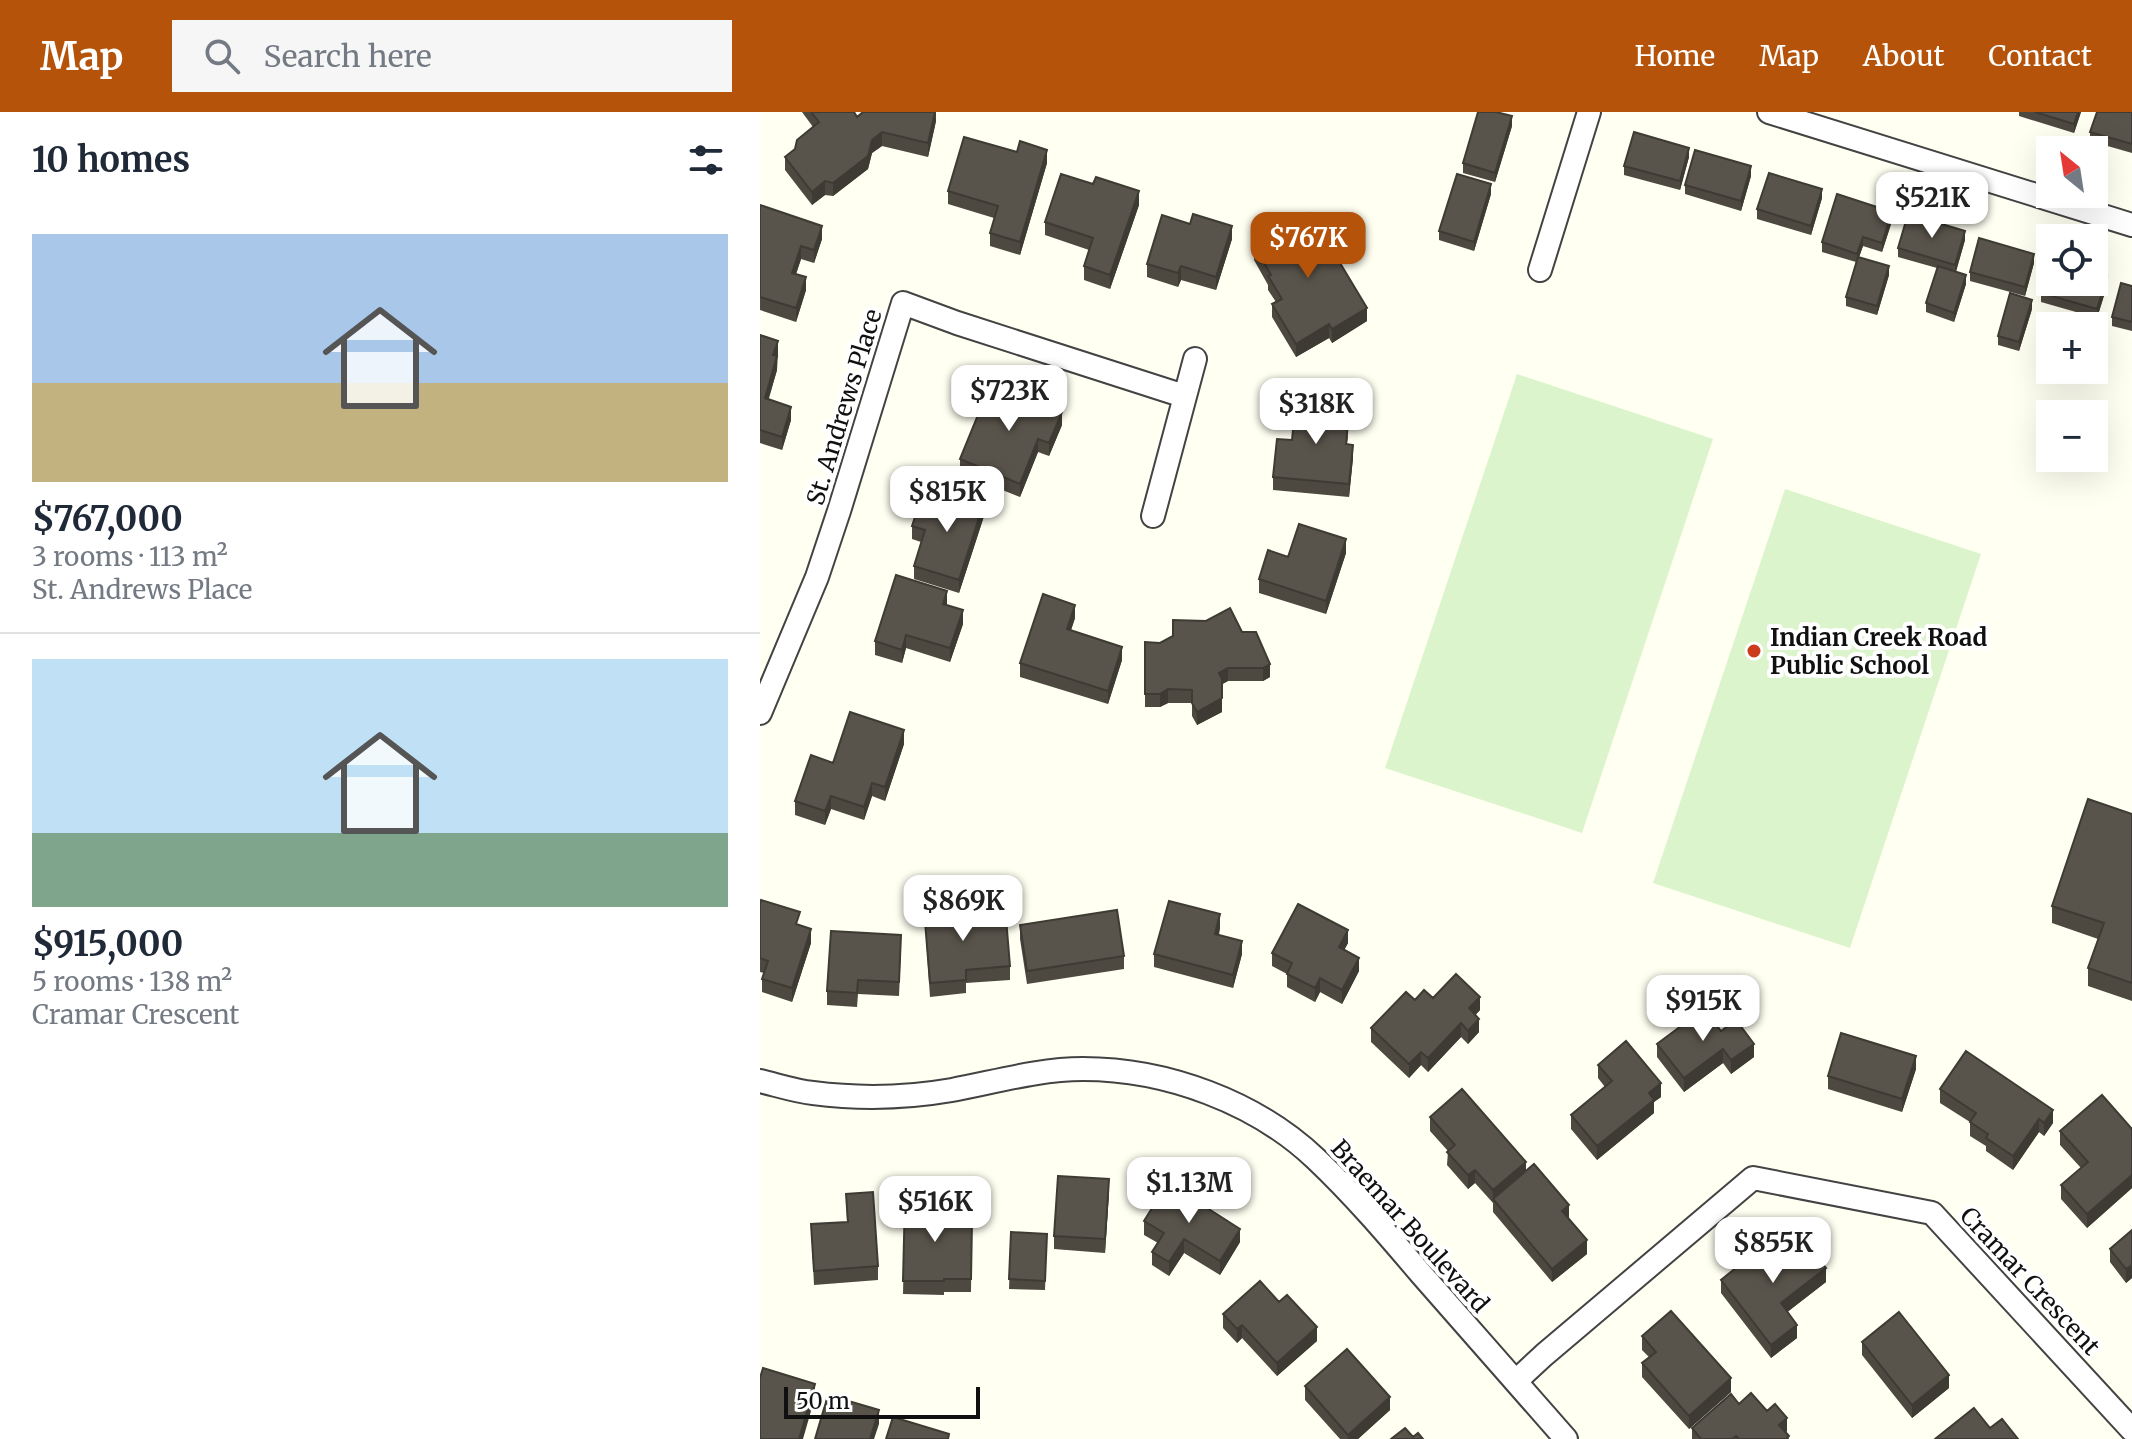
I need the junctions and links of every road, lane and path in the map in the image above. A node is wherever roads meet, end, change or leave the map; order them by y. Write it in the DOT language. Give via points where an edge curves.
graph roads {
  1 [pos="1589,112"];
  2 [pos="1769,112"];
  3 [pos="2132,225"];
  4 [pos="1540,270"];
  5 [pos="1195,359"];
  6 [pos="1184,396"];
  7 [pos="1153,516"];
  8 [pos="760,713"];
  9 [pos="760,1081"];
  10 [pos="1516,1381"];
  11 [pos="2132,1430"];
  12 [pos="1566,1439"];
  1 -- 4 [label="street"];
  2 -- 3 [label="street"];
  5 -- 6 [label="street"];
  6 -- 7 [label="street"];
  6 -- 8 [label="street, St. Andrews Place" via="903,303 817,577"];
  9 -- 10 [label="street, Braemar Boulevard" via="811,1093 880,1098 1083,1069 1178,1083 1227,1101 1314,1157"];
  10 -- 11 [label="street, Cramar Crescent" via="1753,1178 1932,1213"];
  10 -- 12 [label="street, Braemar Boulevard"];
}
